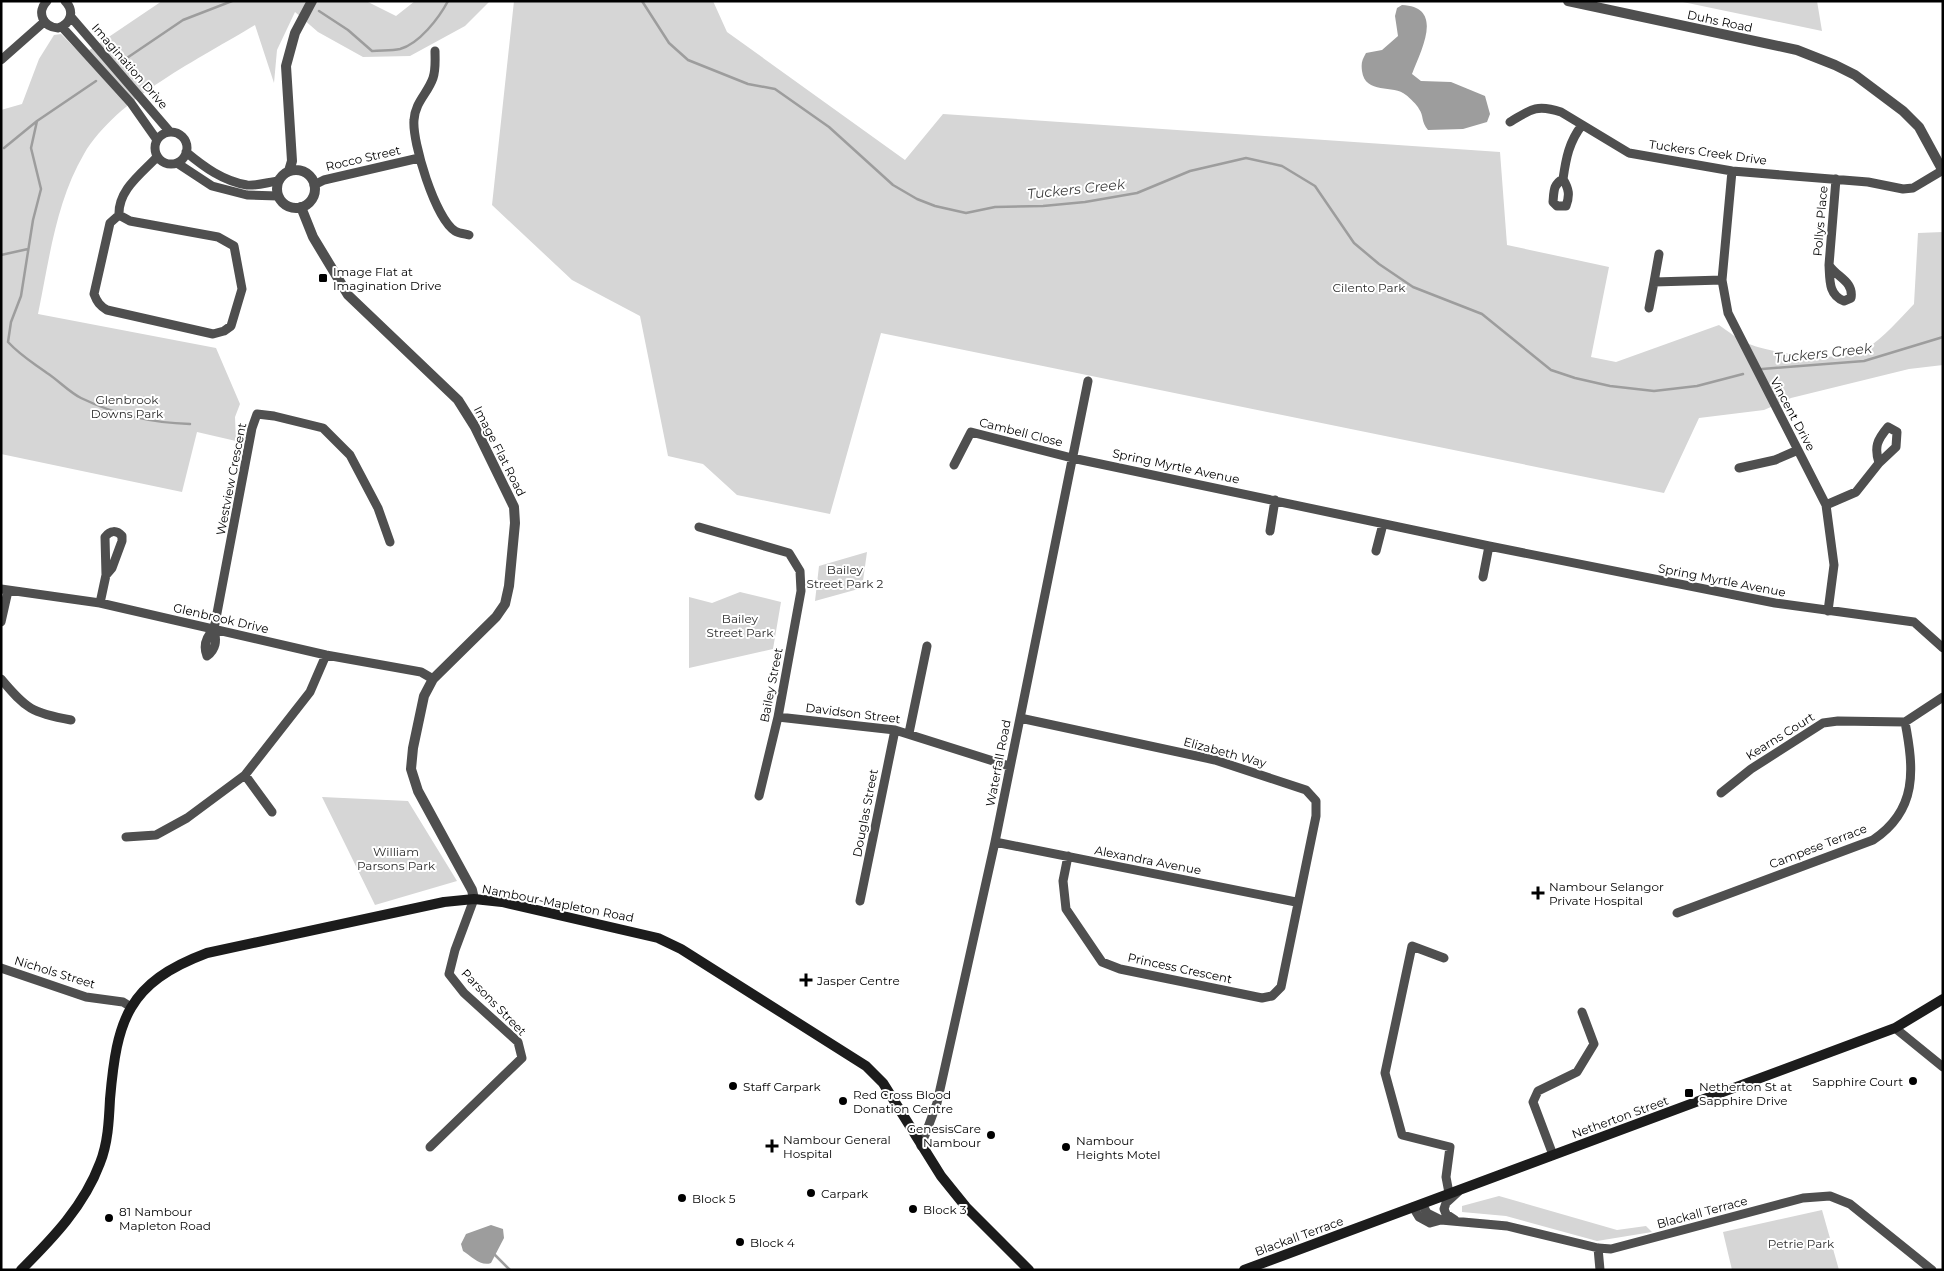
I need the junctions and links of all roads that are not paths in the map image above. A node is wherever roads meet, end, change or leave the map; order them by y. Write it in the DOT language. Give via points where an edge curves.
graph roads {
  1 [pos="47,1"];
  2 [pos="65,1"];
  3 [pos="312,1"];
  4 [pos="1568,1"];
  5 [pos="71,17"];
  6 [pos="44,22"];
  7 [pos="62,27"];
  8 [pos="435,51"];
  9 [pos="1,60"];
  10 [pos="1510,122"];
  11 [pos="1582,125"];
  12 [pos="170,132"];
  13 [pos="157,140"];
  14 [pos="186,152"];
  15 [pos="157,157"];
  16 [pos="419,158"];
  17 [pos="177,163"];
  18 [pos="1943,170"];
  19 [pos="289,171"];
  20 [pos="1732,171"];
  21 [pos="1562,179"];
  22 [pos="1836,179"];
  23 [pos="278,181"];
  24 [pos="314,185"];
  25 [pos="278,196"];
  26 [pos="301,207"];
  27 [pos="119,216"];
  28 [pos="470,235"];
  29 [pos="1659,254"];
  30 [pos="1828,265"];
  31 [pos="1722,280"];
  32 [pos="1654,282"];
  33 [pos="1649,308"];
  34 [pos="1088,381"];
  35 [pos="1798,450"];
  36 [pos="1072,458"];
  37 [pos="1879,463"];
  38 [pos="954,465"];
  39 [pos="1739,468"];
  40 [pos="1275,500"];
  41 [pos="1826,505"];
  42 [pos="1383,524"];
  43 [pos="699,527"];
  44 [pos="1270,531"];
  45 [pos="390,542"];
  46 [pos="1489,546"];
  47 [pos="1376,551"];
  48 [pos="106,575"];
  49 [pos="1483,577"];
  50 [pos="5,590"];
  51 [pos="100,603"];
  52 [pos="1828,611"];
  53 [pos="1,622"];
  54 [pos="214,630"];
  55 [pos="927,646"];
  56 [pos="1943,648"];
  57 [pos="326,654"];
  58 [pos="433,678"];
  59 [pos="1,679"];
  60 [pos="1943,697"];
  61 [pos="778,717"];
  62 [pos="1020,718"];
  63 [pos="71,720"];
  64 [pos="1905,722"];
  65 [pos="894,730"];
  66 [pos="909,733"];
  67 [pos="1010,766"];
  68 [pos="245,776"];
  69 [pos="1721,793"];
  70 [pos="759,796"];
  71 [pos="272,812"];
  72 [pos="126,837"];
  73 [pos="995,842"];
  74 [pos="1068,856"];
  75 [pos="474,899"];
  76 [pos="860,901"];
  77 [pos="1296,902"];
  78 [pos="1677,913"];
  79 [pos="1444,958"];
  80 [pos="1,968"];
  81 [pos="1943,998"];
  82 [pos="131,1007"];
  83 [pos="1582,1012"];
  84 [pos="1895,1028"];
  85 [pos="1943,1067"];
  86 [pos="921,1146"];
  87 [pos="430,1147"];
  88 [pos="1553,1155"];
  89 [pos="1461,1188"];
  90 [pos="1449,1193"];
  91 [pos="1417,1205"];
  92 [pos="1457,1221"];
  93 [pos="1598,1248"];
  94 [pos="21,1270"];
  95 [pos="1029,1270"];
  96 [pos="1244,1270"];
  97 [pos="1600,1270"];
  98 [pos="1932,1270"];
  1 -- 6 [label="street" via="42,9"];
  2 -- 5 [label="street"];
  3 -- 19 [label="street" via="295,33 286,66 292,161"];
  4 -- 18 [label="street, Duhs Road" via="1797,50 1835,65 1855,75 1903,111 1919,128"];
  5 -- 7 [label="street"];
  5 -- 12 [label="street, Imagination Drive"];
  6 -- 7 [label="street" via="52,28"];
  6 -- 9 [label="street"];
  7 -- 13 [label="street, Imagination Drive" via="132,103"];
  8 -- 16 [label="street" via="433,80 416,108 414,120"];
  10 -- 11 [label="street, Tuckers Creek Drive" via="1540,107 1561,112"];
  11 -- 20 [label="street, Tuckers Creek Drive" via="1629,153"];
  11 -- 21 [label="street" via="1566,156"];
  12 -- 13 [label="street"];
  12 -- 14 [label="street" via="183,138"];
  13 -- 15 [label="street"];
  14 -- 17 [label="street"];
  14 -- 23 [label="street" via="206,169 224,178 249,185"];
  15 -- 17 [label="street" via="166,163"];
  15 -- 27 [label="street" via="125,190"];
  16 -- 24 [label="street, Rocco Street"];
  16 -- 28 [label="street" via="444,219 455,231"];
  17 -- 25 [label="street" via="212,186 247,195"];
  18 -- 22 [label="street, Tuckers Creek Drive" via="1913,188 1902,189"];
  19 -- 23 [label="street"];
  19 -- 24 [label="street" via="302,171"];
  20 -- 22 [label="street, Tuckers Creek Drive"];
  20 -- 31 [label="street, Vincent Drive"];
  22 -- 30 [label="street, Pollys Place"];
  23 -- 25 [label="street"];
  24 -- 26 [label="street" via="313,196"];
  25 -- 26 [label="street" via="288,206"];
  26 -- 58 [label="street, Image Flat Road" via="313,238 348,295 458,400 514,507 509,586 504,604 496,617"];
  27 -- 27 [label="street" via="110,223 94,294 100,307 213,334 232,326 242,289 234,246 218,237 130,221"];
  29 -- 32 [label="street"];
  31 -- 32 [label="street"];
  31 -- 35 [label="street, Vincent Drive" via="1728,313"];
  32 -- 33 [label="street"];
  34 -- 36 [label="street, Waterfall Road"];
  35 -- 39 [label="street" via="1775,460"];
  35 -- 41 [label="street, Vincent Drive"];
  36 -- 38 [label="street, Cambell Close" via="971,432"];
  36 -- 40 [label="street, Spring Myrtle Avenue"];
  36 -- 62 [label="street, Waterfall Road"];
  37 -- 41 [label="street" via="1856,492"];
  40 -- 42 [label="street, Spring Myrtle Avenue"];
  40 -- 44 [label="street"];
  41 -- 52 [label="street, Vincent Drive" via="1834,565"];
  42 -- 46 [label="street, Spring Myrtle Avenue"];
  42 -- 47 [label="street"];
  43 -- 61 [label="street, Bailey Street" via="789,553 800,571 801,591"];
  45 -- 54 [label="street, Westview Crescent" via="378,508 350,455 323,428 257,414"];
  46 -- 49 [label="street"];
  46 -- 52 [label="street, Spring Myrtle Avenue"];
  48 -- 51 [label="street"];
  50 -- 51 [label="street, Glenbrook Drive"];
  50 -- 53 [label="street"];
  51 -- 54 [label="street, Glenbrook Drive"];
  52 -- 56 [label="street, Spring Myrtle Avenue" via="1914,622"];
  54 -- 57 [label="street, Glenbrook Drive"];
  55 -- 66 [label="street"];
  57 -- 58 [label="street, Glenbrook Drive" via="421,672"];
  57 -- 68 [label="street" via="310,692"];
  58 -- 75 [label="street, Image Flat Road" via="424,696 417,725 412,759 413,780"];
  59 -- 63 [label="street" via="28,708 43,715"];
  60 -- 64 [label="street"];
  61 -- 65 [label="street, Davidson Street"];
  61 -- 70 [label="street, Bailey Street"];
  62 -- 67 [label="street, Waterfall Road"];
  62 -- 77 [label="street, Elizabeth Way" via="1215,760 1306,790 1316,800 1316,816"];
  64 -- 69 [label="street, Kearns Court" via="1823,723 1751,769"];
  64 -- 78 [label="street, Campese Terrace" via="1910,750 1908,794 1893,824 1883,833 1873,840"];
  65 -- 66 [label="street, Davidson Street"];
  65 -- 76 [label="street, Douglas Street"];
  66 -- 67 [label="street, Davidson Street"];
  67 -- 73 [label="street, Waterfall Road"];
  68 -- 71 [label="street"];
  68 -- 72 [label="street" via="187,818 156,835"];
  73 -- 74 [label="street, Alexandra Avenue"];
  73 -- 86 [label="street, Waterfall Road" via="937,1103"];
  74 -- 77 [label="street, Alexandra Avenue"];
  74 -- 77 [label="street, Princess Crescent" via="1063,881 1066,909 1102,962 1120,969 1262,998 1272,996 1281,987"];
  75 -- 82 [label="main road, Nambour-Mapleton Road" via="444,902 207,953 177,964 150,983"];
  75 -- 86 [label="main road, Nambour-Mapleton Road" via="641,932 681,949 866,1066 883,1083"];
  75 -- 87 [label="street, Parsons Street" via="449,974 464,993 518,1042 522,1058"];
  79 -- 90 [label="street" via="1412,946 1385,1073 1402,1135 1450,1147 1446,1177"];
  80 -- 82 [label="street, Nichols Street" via="86,997 123,1002"];
  81 -- 84 [label="main road, Netherton Street"];
  82 -- 94 [label="main road, Nambour-Mapleton Road" via="114,1055 100,1164 71,1216"];
  83 -- 88 [label="street" via="1594,1044 1577,1072 1538,1091 1533,1102"];
  84 -- 85 [label="street"];
  84 -- 88 [label="main road, Netherton Street"];
  86 -- 95 [label="main road, Nambour-Mapleton Road" via="966,1207"];
  88 -- 89 [label="main road, Netherton Street"];
  89 -- 90 [label="main road, Netherton Street"];
  89 -- 92 [label="street" via="1444,1206 1446,1214"];
  90 -- 91 [label="main road, Netherton Street"];
  91 -- 92 [label="street, Blackall Terrace" via="1441,1220"];
  91 -- 96 [label="main road, Blackall Terrace"];
  92 -- 93 [label="street, Blackall Terrace" via="1515,1227"];
  93 -- 97 [label="street"];
  93 -- 98 [label="street, Blackall Terrace" via="1611,1249 1803,1198 1830,1196 1850,1204"];
}
